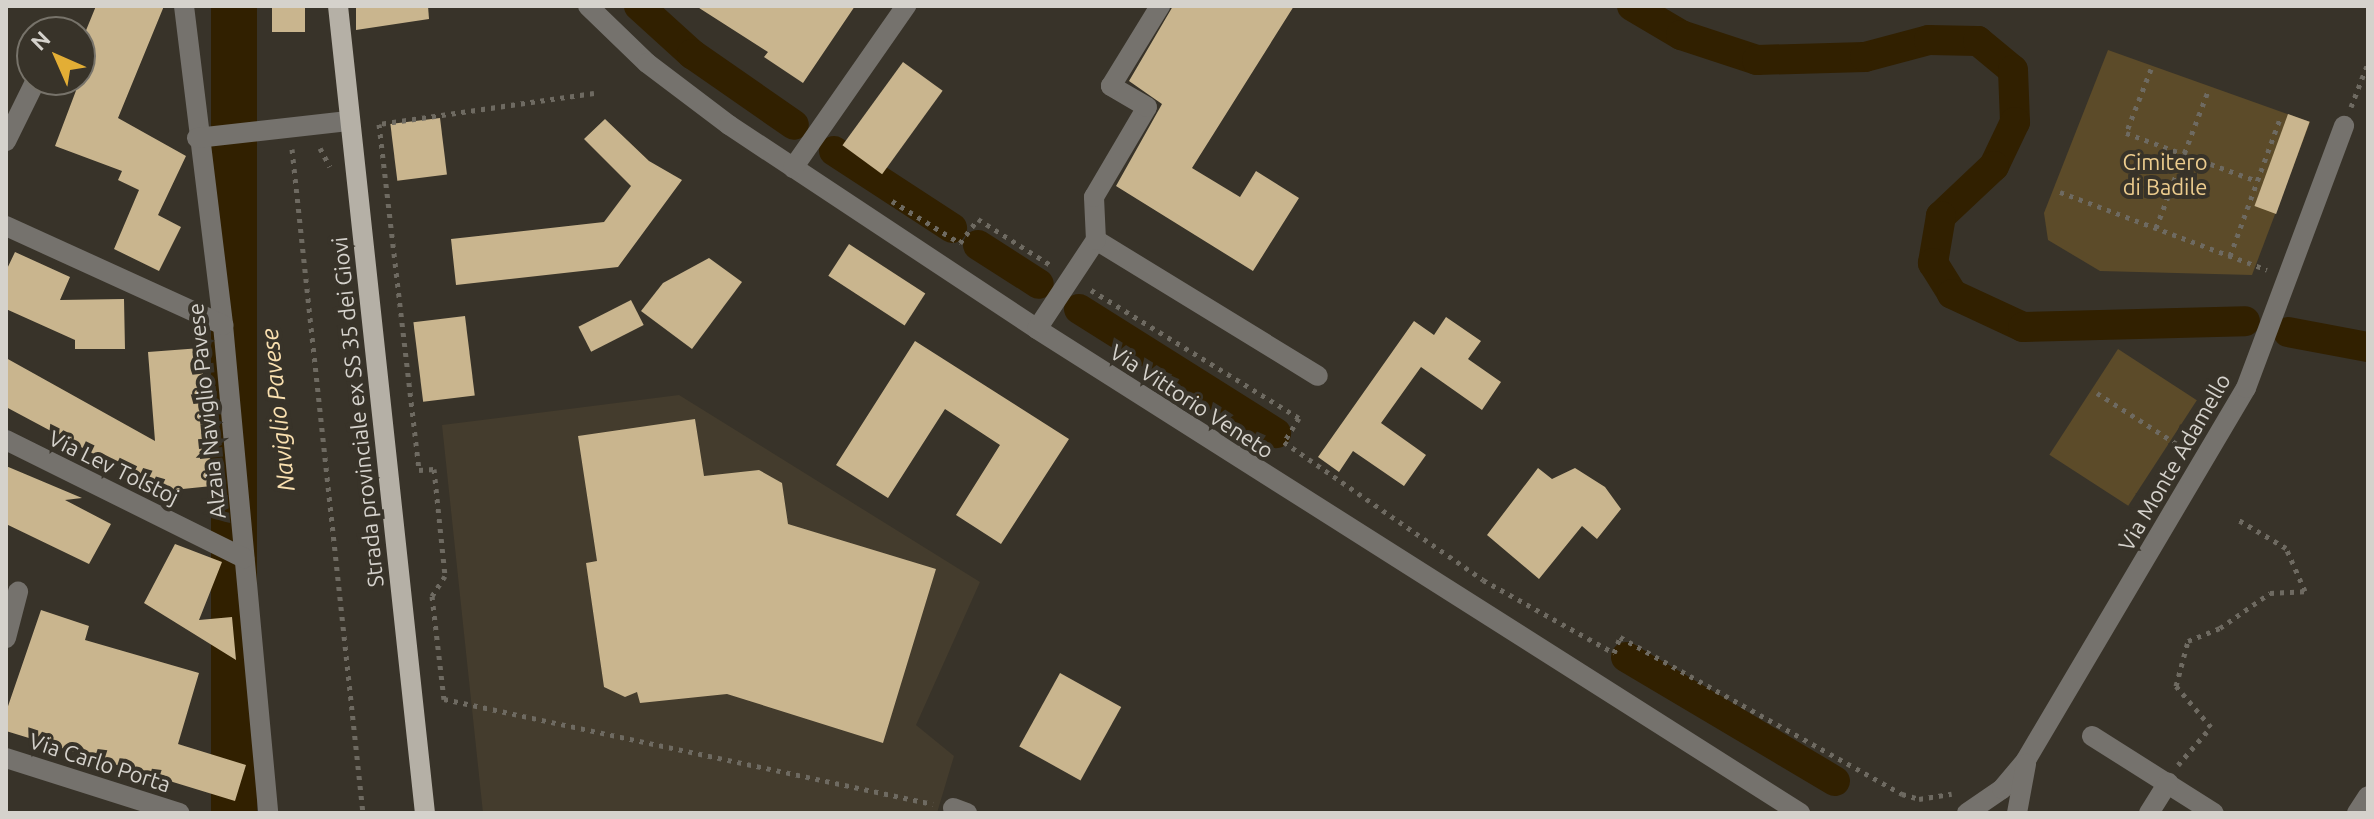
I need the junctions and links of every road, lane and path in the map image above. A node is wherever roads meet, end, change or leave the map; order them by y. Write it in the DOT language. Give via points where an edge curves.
graph roads {
  1 [pos="184,6"];
  2 [pos="338,6"];
  3 [pos="588,6"];
  4 [pos="906,6"];
  5 [pos="1160,6"];
  6 [pos="2368,63"];
  7 [pos="2151,69"];
  8 [pos="2208,91"];
  9 [pos="594,93"];
  10 [pos="28,96"];
  11 [pos="2281,116"];
  12 [pos="348,121"];
  13 [pos="2344,126"];
  14 [pos="290,128"];
  15 [pos="206,137"];
  16 [pos="6,141"];
  17 [pos="2184,154"];
  18 [pos="793,168"];
  19 [pos="2257,181"];
  20 [pos="2060,192"];
  21 [pos="880,193"];
  22 [pos="6,226"];
  23 [pos="2156,228"];
  24 [pos="1096,240"];
  25 [pos="2230,256"];
  26 [pos="2287,276"];
  27 [pos="1071,278"];
  28 [pos="223,325"];
  29 [pos="1037,329"];
  30 [pos="1318,376"];
  31 [pos="2097,393"];
  32 [pos="6,440"];
  33 [pos="2204,461"];
  34 [pos="2237,519"];
  35 [pos="244,558"];
  36 [pos="18,592"];
  37 [pos="6,638"];
  38 [pos="2092,736"];
  39 [pos="6,758"];
  40 [pos="2026,760"];
  41 [pos="2166,782"];
  42 [pos="1963,789"];
  43 [pos="2368,796"];
  44 [pos="1796,810"];
  45 [pos="960,811"];
  46 [pos="179,813"];
  47 [pos="268,813"];
  48 [pos="363,813"];
  49 [pos="425,813"];
  50 [pos="1812,813"];
  51 [pos="1967,813"];
  52 [pos="2017,813"];
  53 [pos="2149,813"];
  54 [pos="2214,813"];
  55 [pos="2357,813"];
  1 -- 15 [label="street, Alzaia Naviglio Pavese"];
  2 -- 12 [label="main road, Strada provinciale ex SS 35 dei Giovi"];
  3 -- 18 [label="street, Via Vittorio Veneto" via="672,84"];
  4 -- 18 [label="street"];
  5 -- 24 [label="street" via="1111,86 1147,107 1094,197"];
  6 -- 13 [label="path"];
  7 -- 17 [label="path" via="2126,133"];
  8 -- 17 [label="path"];
  9 -- 45 [label="path" via="379,124 419,470 434,469 445,576 432,596 444,699"];
  10 -- 16 [label="street"];
  11 -- 19 [label="path"];
  12 -- 14 [label="street"];
  12 -- 49 [label="main road, Strada provinciale ex SS 35 dei Giovi"];
  13 -- 26 [label="street, Via Monte Adamello"];
  14 -- 15 [label="street"];
  14 -- 48 [label="path"];
  15 -- 28 [label="street, Alzaia Naviglio Pavese"];
  17 -- 19 [label="path"];
  17 -- 23 [label="path"];
  18 -- 29 [label="street, Via Vittorio Veneto"];
  19 -- 25 [label="path"];
  20 -- 23 [label="path"];
  21 -- 27 [label="path" via="960,243 978,219"];
  22 -- 28 [label="street"];
  23 -- 25 [label="path"];
  24 -- 27 [label="street"];
  24 -- 30 [label="street"];
  25 -- 26 [label="path"];
  26 -- 33 [label="street, Via Monte Adamello" via="2246,388"];
  27 -- 29 [label="street"];
  27 -- 42 [label="path" via="1299,418 1284,442 1483,580 1614,653 1620,637 1902,794 1928,799"];
  28 -- 35 [label="street, Alzaia Naviglio Pavese"];
  29 -- 44 [label="street, Via Vittorio Veneto"];
  31 -- 33 [label="path"];
  32 -- 35 [label="street, Via Lev Tolstoj"];
  33 -- 40 [label="street, Via Monte Adamello"];
  34 -- 41 [label="path" via="2286,548 2305,591 2270,593 2220,628 2188,641 2176,686 2211,727"];
  35 -- 47 [label="street, Alzaia Naviglio Pavese"];
  36 -- 37 [label="street"];
  38 -- 41 [label="street"];
  39 -- 46 [label="street, Via Carlo Porta"];
  40 -- 51 [label="street, Via Monte Adamello" via="2002,789"];
  40 -- 52 [label="street, Via Monte Adamello"];
  41 -- 53 [label="street"];
  41 -- 54 [label="street"];
  43 -- 55 [label="street"];
  44 -- 50 [label="street, Via Vittorio Veneto"];
}
